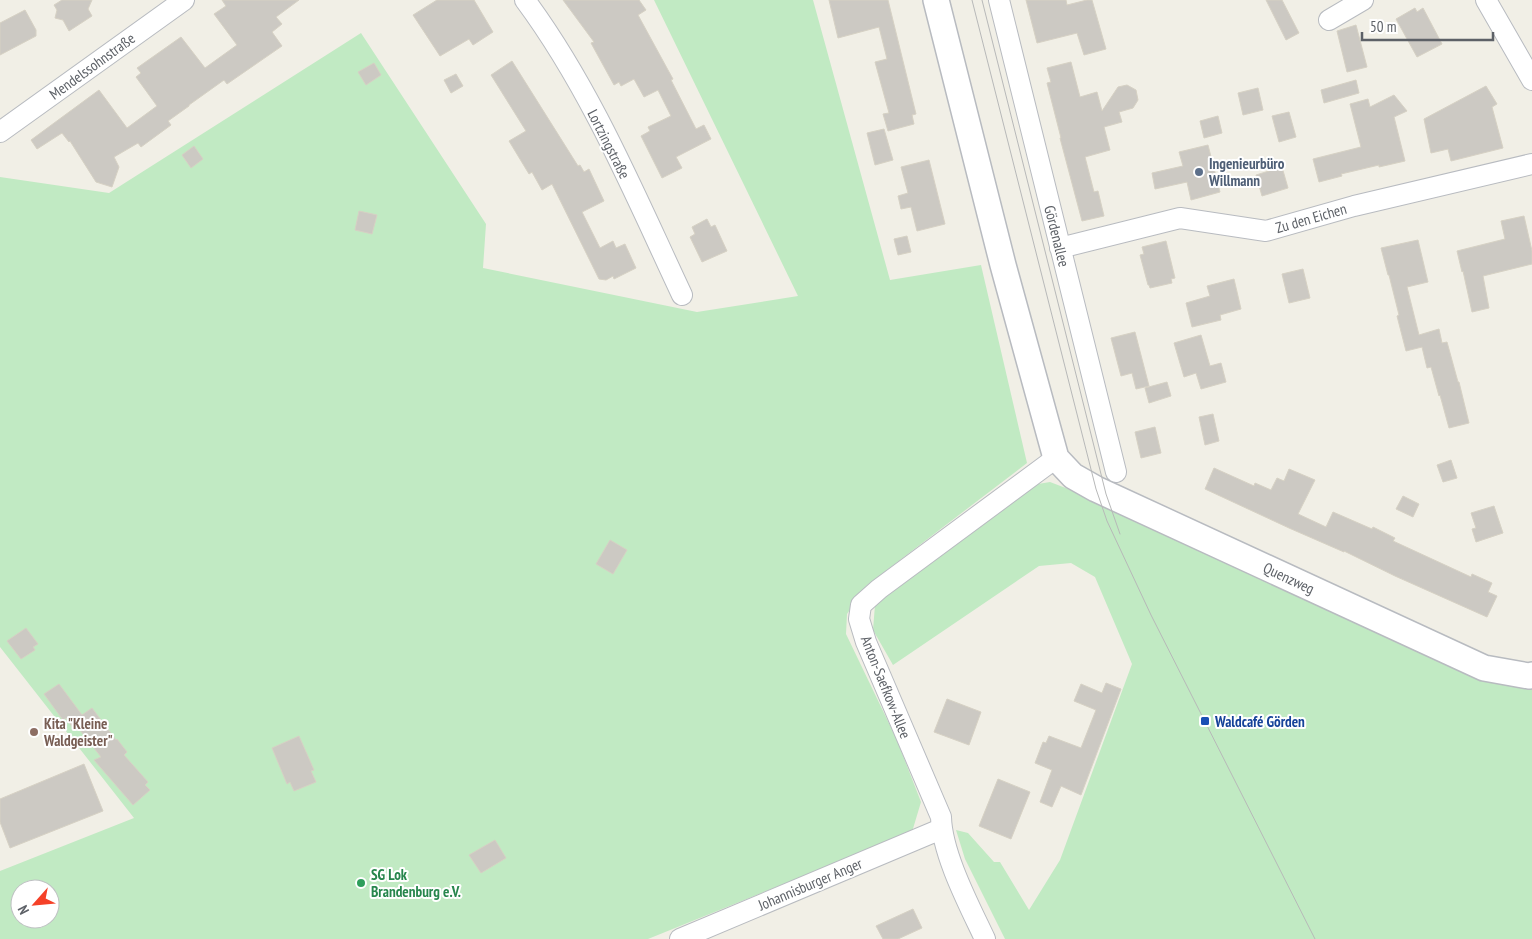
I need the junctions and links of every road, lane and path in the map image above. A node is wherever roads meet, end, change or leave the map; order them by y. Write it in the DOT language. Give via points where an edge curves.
graph roads {
  1 [pos="184,0"];
  2 [pos="525,0"];
  3 [pos="936,0"];
  4 [pos="999,0"];
  5 [pos="1363,0"];
  6 [pos="1486,0"];
  7 [pos="1329,20"];
  8 [pos="1532,80"];
  9 [pos="0,132"];
  10 [pos="1532,164"];
  11 [pos="1060,248"];
  12 [pos="682,295"];
  13 [pos="1056,458"];
  14 [pos="1116,472"];
  15 [pos="1532,675"];
  16 [pos="941,829"];
  17 [pos="680,939"];
  18 [pos="985,939"];
  1 -- 9 [label="street, Mendelssohnstraße"];
  2 -- 12 [label="street, Lortzingstraße" via="547,30 612,148"];
  3 -- 13 [label="street"];
  4 -- 11 [label="street, Gördenallee"];
  5 -- 7 [label="street"];
  6 -- 8 [label="street"];
  10 -- 11 [label="street, Zu den Eichen" via="1354,206 1266,231 1180,218"];
  11 -- 14 [label="street, Gördenallee"];
  13 -- 15 [label="street, Quenzweg" via="1073,476 1096,489 1475,664 1506,673"];
  13 -- 16 [label="street, Anton-Saefkow-Allee" via="861,605 859,619 866,642 941,817"];
  16 -- 17 [label="street, Johannisburger Anger"];
  16 -- 18 [label="street, Anton-Saefkow-Allee"];
}
